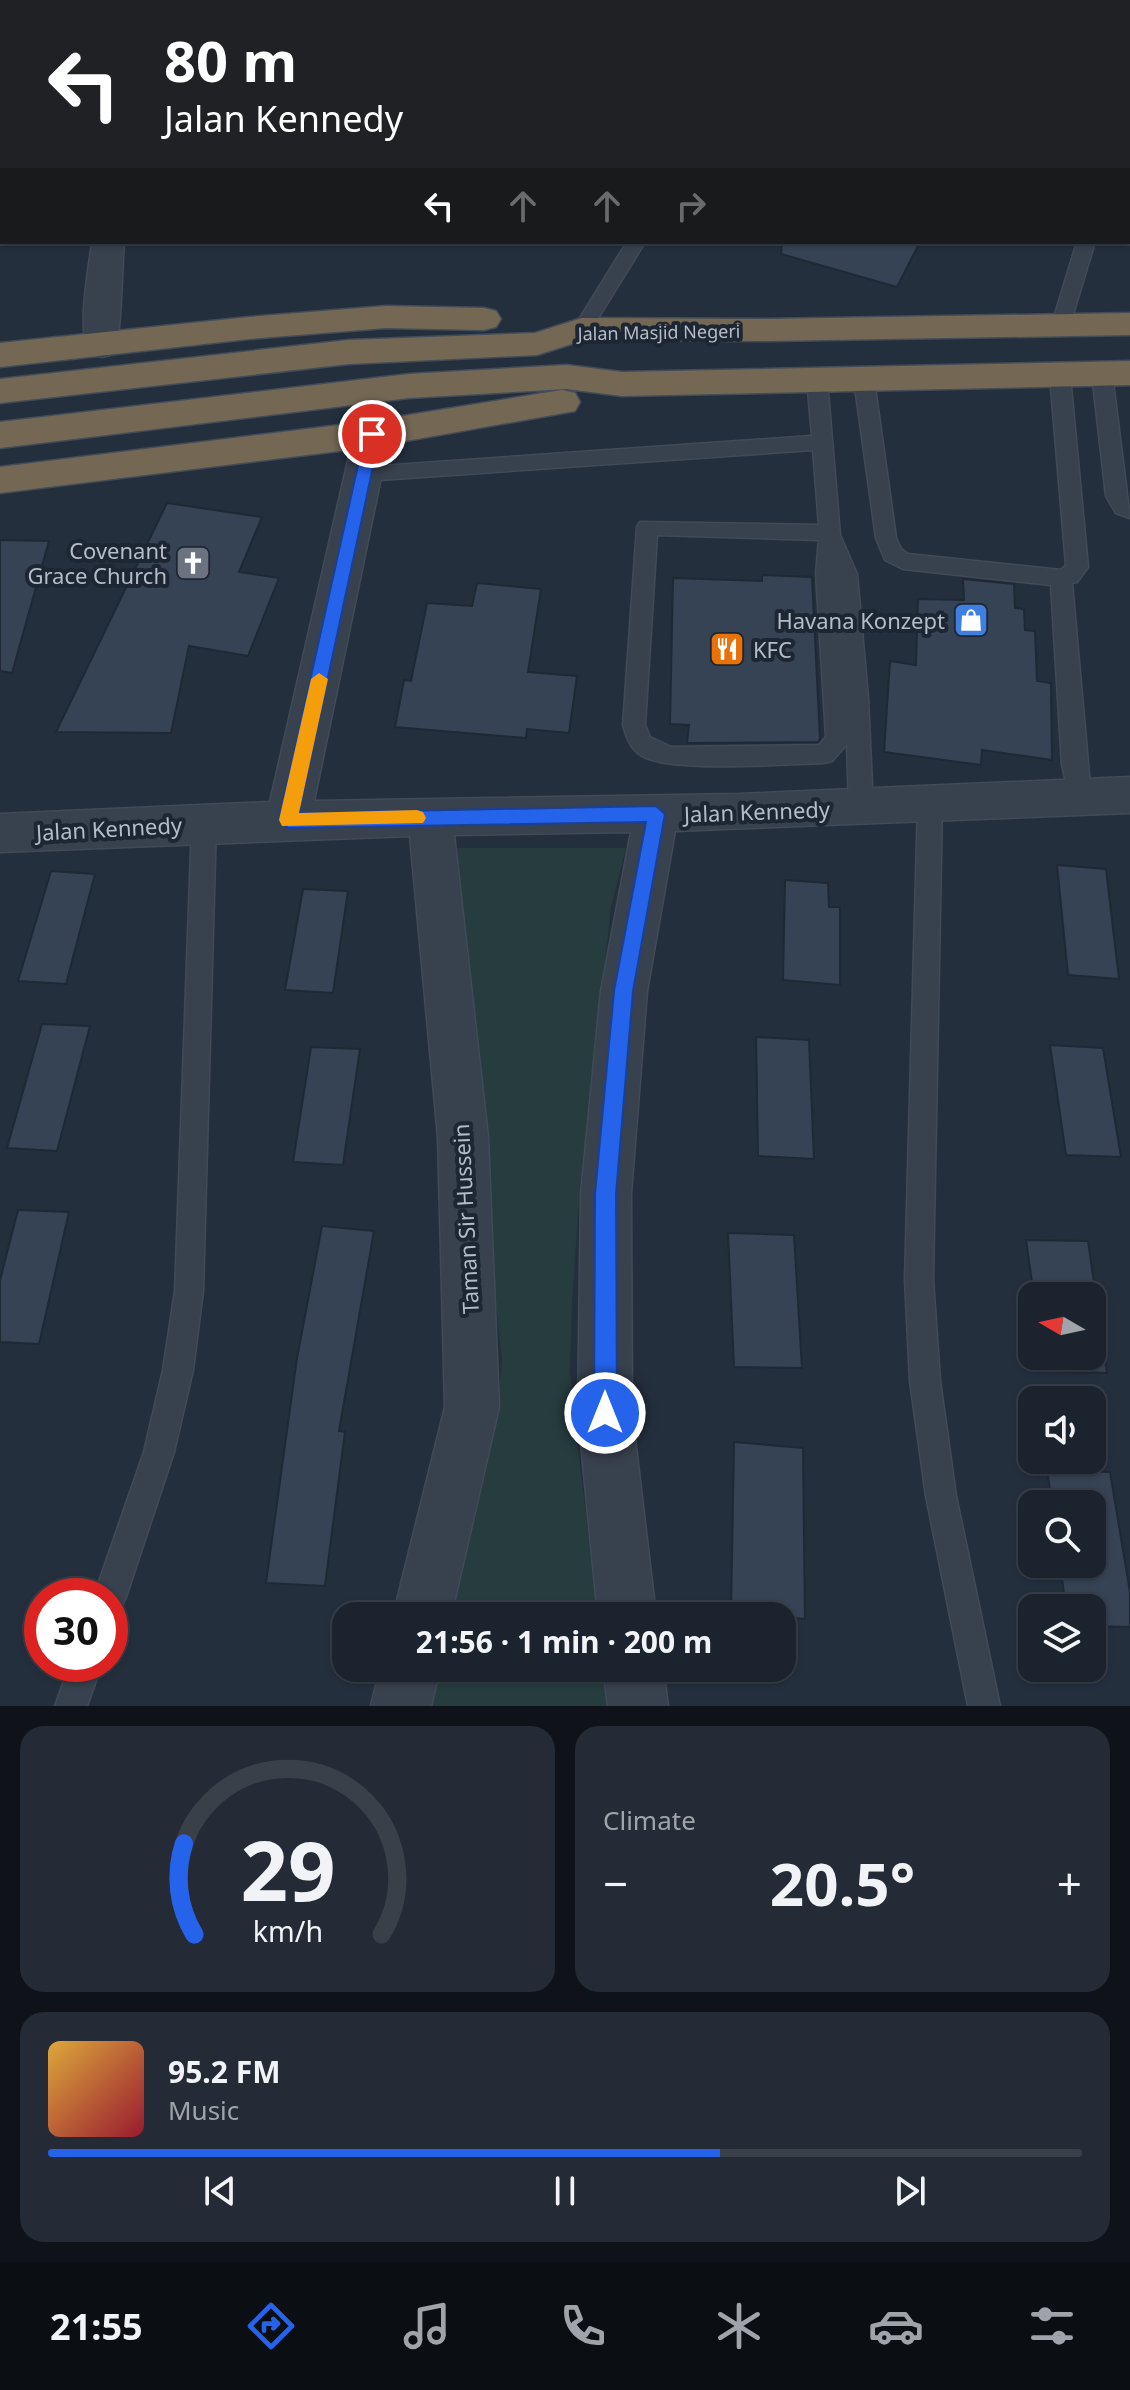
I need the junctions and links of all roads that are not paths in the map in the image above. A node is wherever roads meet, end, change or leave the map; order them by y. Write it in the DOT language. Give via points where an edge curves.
graph roads {
  1 [pos="108,244"];
  2 [pos="635,244"];
  3 [pos="1085,244"];
  4 [pos="1061,324"];
  5 [pos="1130,324"];
  6 [pos="582,329"];
  7 [pos="102,346"];
  8 [pos="0,355"];
  9 [pos="1116,374"];
  10 [pos="1060,376"];
  11 [pos="817,380"];
  12 [pos="864,380"];
  13 [pos="622,384"];
  14 [pos="0,391"];
  15 [pos="372,434"];
  16 [pos="0,435"];
  17 [pos="822,442"];
  18 [pos="365,474"];
  19 [pos="0,480"];
  20 [pos="1130,511"];
  21 [pos="830,533"];
  22 [pos="1061,578"];
  23 [pos="1130,795"];
  24 [pos="1079,797"];
  25 [pos="930,804"];
  26 [pos="861,807"];
  27 [pos="656,814"];
  28 [pos="430,817"];
  29 [pos="288,820"];
  30 [pos="204,824"];
  31 [pos="0,833"];
  32 [pos="116,1578"];
  33 [pos="425,1602"];
  34 [pos="625,1602"];
  35 [pos="80,1682"];
  36 [pos="407,1682"];
  37 [pos="635,1682"];
  38 [pos="71,1706"];
  39 [pos="401,1706"];
  40 [pos="638,1706"];
  41 [pos="984,1706"];
  1 -- 7 [label="street"];
  2 -- 6 [label="lane"];
  3 -- 4 [label="lane"];
  4 -- 5 [label="highway, Jalan Masjid Negeri"];
  4 -- 6 [label="highway, Jalan Masjid Negeri"];
  6 -- 7 [label="highway" via="535,320 386,317"];
  6 -- 14 [label="highway, Jalan Masjid Negeri" via="537,344 349,352"];
  7 -- 8 [label="highway"];
  9 -- 10 [label="highway"];
  9 -- 20 [label="lane" via="1116,496"];
  10 -- 12 [label="highway"];
  10 -- 22 [label="lane" via="1077,567"];
  11 -- 12 [label="highway"];
  11 -- 13 [label="highway"];
  11 -- 17 [label="lane"];
  12 -- 22 [label="lane" via="892,554 903,561"];
  13 -- 15 [label="highway" via="571,401"];
  13 -- 16 [label="highway" via="567,377 409,386"];
  15 -- 18 [label="street"];
  15 -- 19 [label="highway"];
  17 -- 18 [label="lane"];
  17 -- 21 [label="lane"];
  18 -- 29 [label="street"];
  21 -- 21 [label="lane" via="827,573 838,740 824,754 671,756 644,747 634,725 647,527"];
  21 -- 26 [label="lane" via="846,574"];
  22 -- 24 [label="lane"];
  23 -- 24 [label="street, Jalan Kennedy"];
  24 -- 25 [label="street, Jalan Kennedy"];
  25 -- 26 [label="street, Jalan Kennedy"];
  25 -- 41 [label="lane" via="919,1279 925,1381 941,1496"];
  26 -- 27 [label="street, Jalan Kennedy"];
  27 -- 28 [label="street, Jalan Kennedy"];
  27 -- 34 [label="street" via="624,991 606,1194 605,1413"];
  28 -- 29 [label="street, Jalan Kennedy"];
  28 -- 33 [label="street, Taman Sir Hussein" via="463,1137 472,1407"];
  29 -- 30 [label="street, Jalan Kennedy"];
  30 -- 31 [label="street, Jalan Kennedy"];
  30 -- 32 [label="lane" via="189,1291 159,1452"];
  35 -- 38 [label="lane"];
  36 -- 39 [label="street"];
  37 -- 40 [label="street"];
}
